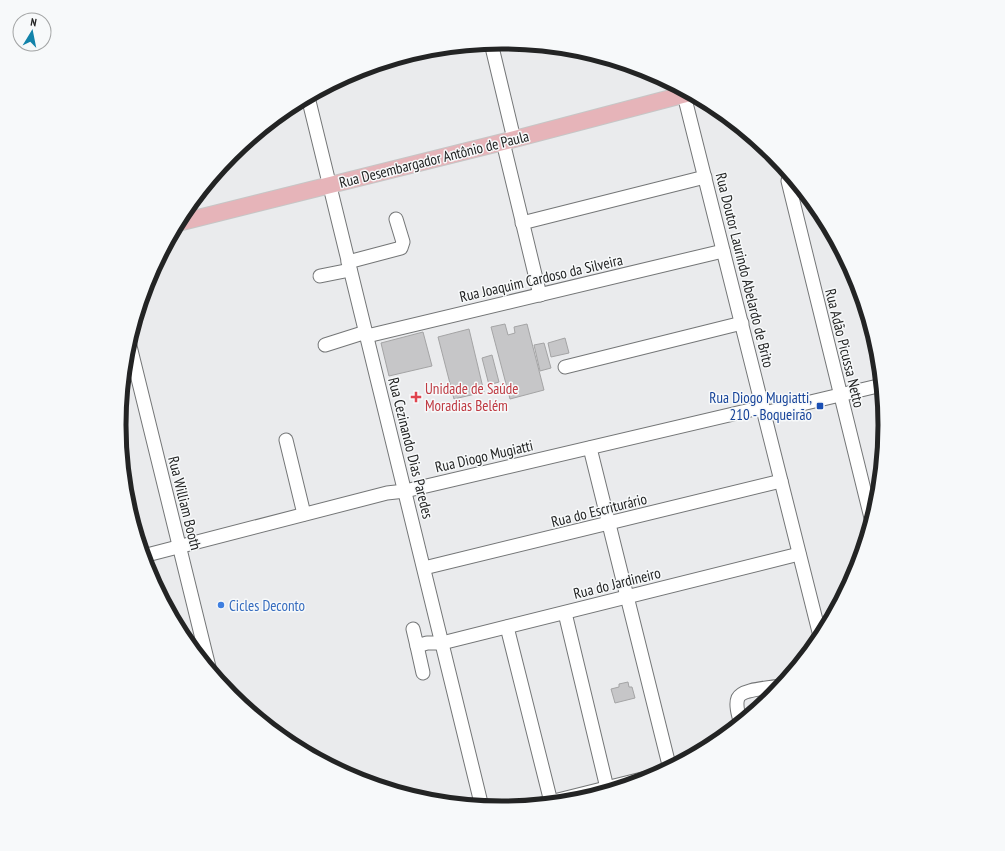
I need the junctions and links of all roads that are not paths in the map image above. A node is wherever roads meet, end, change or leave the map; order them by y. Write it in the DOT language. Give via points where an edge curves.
graph roads {
  1 [pos="492,49"];
  2 [pos="683,95"];
  3 [pos="688,97"];
  4 [pos="309,102"];
  5 [pos="509,141"];
  6 [pos="704,177"];
  7 [pos="788,181"];
  8 [pos="330,185"];
  9 [pos="396,219"];
  10 [pos="186,221"];
  11 [pos="522,223"];
  12 [pos="723,251"];
  13 [pos="349,266"];
  14 [pos="320,276"];
  15 [pos="540,295"];
  16 [pos="742,323"];
  17 [pos="366,334"];
  18 [pos="324,345"];
  19 [pos="132,356"];
  20 [pos="565,367"];
  21 [pos="877,386"];
  22 [pos="840,395"];
  23 [pos="764,410"];
  24 [pos="286,440"];
  25 [pos="590,448"];
  26 [pos="781,481"];
  27 [pos="405,491"];
  28 [pos="869,511"];
  29 [pos="304,514"];
  30 [pos="609,524"];
  31 [pos="180,546"];
  32 [pos="149,554"];
  33 [pos="799,554"];
  34 [pos="424,568"];
  35 [pos="627,597"];
  36 [pos="565,613"];
  37 [pos="507,627"];
  38 [pos="413,629"];
  39 [pos="819,631"];
  40 [pos="442,643"];
  41 [pos="417,646"];
  42 [pos="207,659"];
  43 [pos="423,673"];
  44 [pos="774,687"];
  45 [pos="740,718"];
  46 [pos="669,763"];
  47 [pos="608,787"];
  48 [pos="550,799"];
  49 [pos="481,801"];
  1 -- 5 [label="street"];
  2 -- 5 [label="main road, Rua Desembargador Antônio de Paula"];
  3 -- 6 [label="street, Rua Doutor Laurindo Abelardo de Brito"];
  4 -- 8 [label="street, Rua Cezinando Dias Paredes"];
  5 -- 8 [label="main road, Rua Desembargador Antônio de Paula"];
  5 -- 11 [label="street"];
  6 -- 11 [label="street"];
  6 -- 12 [label="street, Rua Doutor Laurindo Abelardo de Brito"];
  7 -- 22 [label="street, Rua Adão Picussa Netto"];
  8 -- 10 [label="main road, Rua Desembargador Antônio de Paula"];
  8 -- 13 [label="street, Rua Cezinando Dias Paredes"];
  9 -- 13 [label="street" via="403,242 401,248"];
  11 -- 15 [label="street"];
  12 -- 15 [label="street, Rua Joaquim Cardoso da Silveira"];
  12 -- 16 [label="street, Rua Doutor Laurindo Abelardo de Brito"];
  13 -- 14 [label="street"];
  13 -- 17 [label="street, Rua Cezinando Dias Paredes"];
  15 -- 17 [label="street, Rua Joaquim Cardoso da Silveira"];
  16 -- 20 [label="street"];
  16 -- 23 [label="street, Rua Doutor Laurindo Abelardo de Brito"];
  17 -- 18 [label="street, Rua Joaquim Cardoso da Silveira"];
  17 -- 27 [label="street, Rua Cezinando Dias Paredes"];
  19 -- 31 [label="street, Rua William Booth"];
  21 -- 22 [label="street, Rua Diogo Mugiatti"];
  22 -- 23 [label="street, Rua Diogo Mugiatti"];
  22 -- 28 [label="street, Rua Adão Picussa Netto"];
  23 -- 25 [label="street, Rua Diogo Mugiatti"];
  23 -- 26 [label="street, Rua Doutor Laurindo Abelardo de Brito"];
  24 -- 29 [label="street"];
  25 -- 27 [label="street, Rua Diogo Mugiatti"];
  25 -- 30 [label="street"];
  26 -- 30 [label="street, Rua do Escriturário"];
  26 -- 33 [label="street, Rua Doutor Laurindo Abelardo de Brito"];
  27 -- 29 [label="street, Rua Diogo Mugiatti" via="387,493"];
  27 -- 34 [label="street, Rua Cezinando Dias Paredes"];
  29 -- 31 [label="street, Rua Diogo Mugiatti"];
  30 -- 34 [label="street, Rua do Escriturário"];
  30 -- 35 [label="street"];
  31 -- 32 [label="street, Rua Diogo Mugiatti"];
  31 -- 42 [label="street, Rua William Booth"];
  33 -- 35 [label="street, Rua do Jardineiro"];
  33 -- 39 [label="street, Rua Doutor Laurindo Abelardo de Brito"];
  34 -- 40 [label="street, Rua Cezinando Dias Paredes"];
  35 -- 36 [label="street, Rua do Jardineiro"];
  35 -- 46 [label="street"];
  36 -- 37 [label="street, Rua do Jardineiro"];
  36 -- 47 [label="street"];
  37 -- 40 [label="street, Rua do Jardineiro"];
  37 -- 48 [label="street"];
  38 -- 41 [label="street"];
  40 -- 41 [label="street, Rua do Jardineiro"];
  40 -- 49 [label="street, Rua Cezinando Dias Paredes"];
  41 -- 43 [label="street"];
  44 -- 45 [label="street" via="744,692 738,697"];
}
